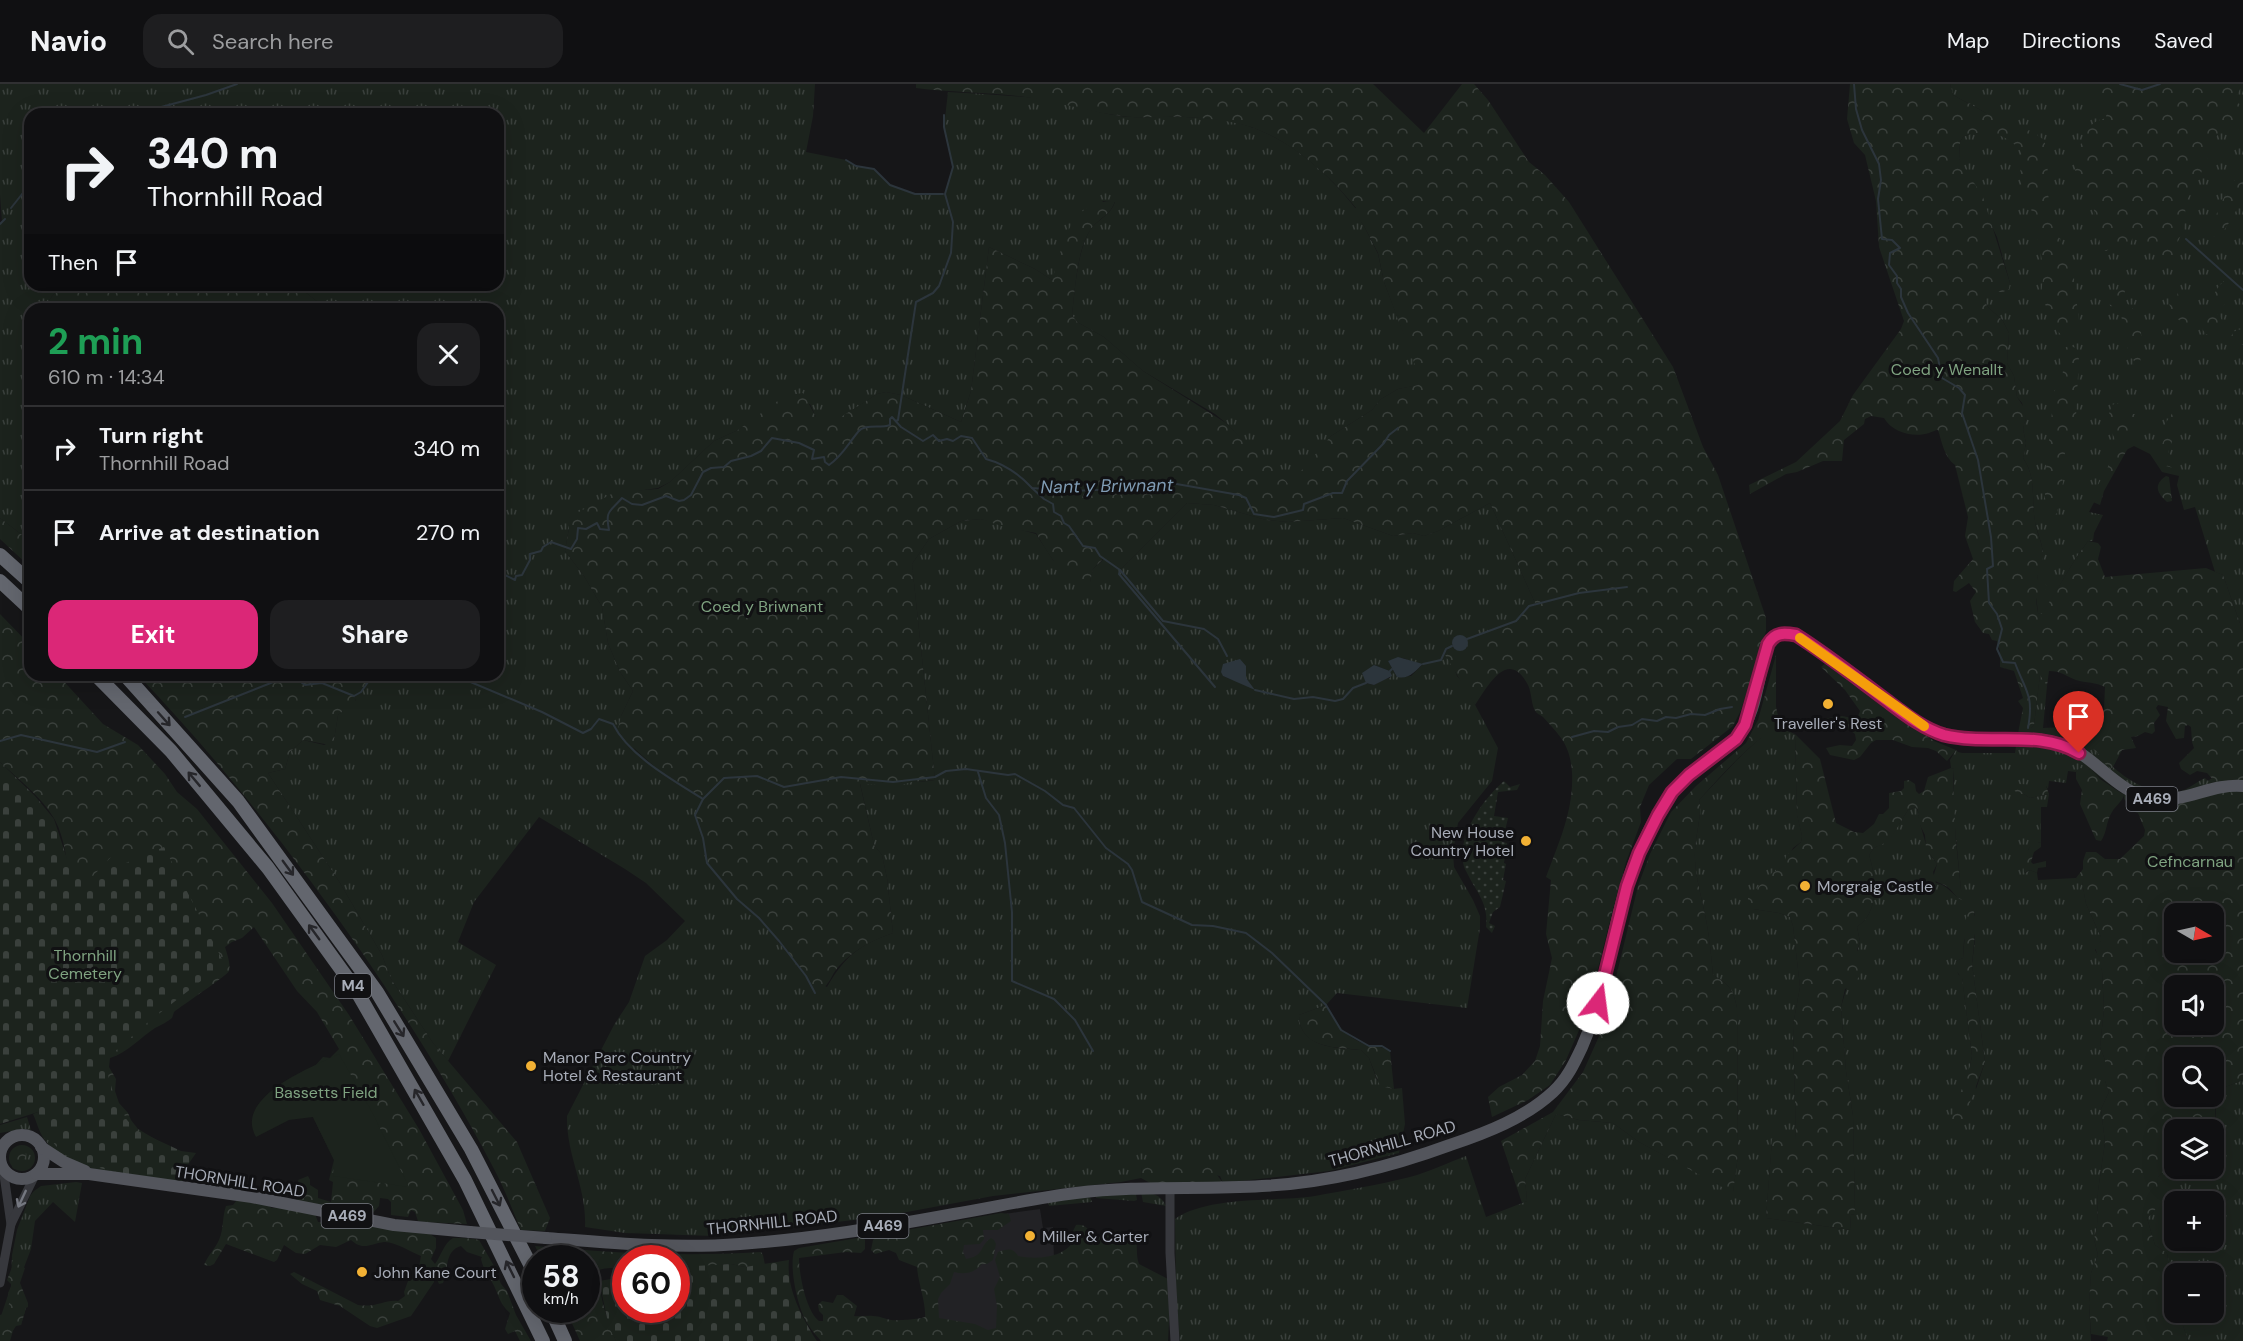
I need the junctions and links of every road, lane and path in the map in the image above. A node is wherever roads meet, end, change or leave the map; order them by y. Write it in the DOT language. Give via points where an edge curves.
graph roads {
  1 [pos="0,555"];
  2 [pos="24,577"];
  3 [pos="0,581"];
  4 [pos="24,603"];
  5 [pos="102,681"];
  6 [pos="130,681"];
  7 [pos="2243,786"];
  8 [pos="14,1137"];
  9 [pos="0,1139"];
  10 [pos="41,1147"];
  11 [pos="2,1167"];
  12 [pos="89,1174"];
  13 [pos="35,1175"];
  14 [pos="1170,1188"];
  15 [pos="11,1224"];
  16 [pos="522,1249"];
  17 [pos="0,1283"];
  18 [pos="557,1323"];
  19 [pos="543,1341"];
  20 [pos="565,1341"];
  21 [pos="1175,1341"];
  1 -- 2 [label="highway"];
  3 -- 4 [label="highway"];
  19 -- 5 [label="highway, M4, one-way" via="465,1180 356,990 261,859 171,751"];
  6 -- 16 [label="highway, M4, one-way" via="237,801 377,992 466,1139"];
  7 -- 14 [label="main road, THORNHILL ROAD / A469" via="2222,786 2173,799 2155,799 2130,791 2085,756 2060,744 1943,734 1912,718 1796,635 1778,634 1768,644 1751,710 1736,739 1681,783 1664,804 1645,840 1627,886 1595,1015 1572,1068 1557,1088 1530,1109 1490,1130 1372,1169 1282,1185"];
  8 -- 9 [label="main road, THORNHILL ROAD"];
  8 -- 10 [label="main road, THORNHILL ROAD" via="29,1137"];
  8 -- 11 [label="main road" via="2,1150"];
  10 -- 12 [label="main road, THORNHILL ROAD / A469"];
  10 -- 13 [label="main road" via="44,1161"];
  11 -- 13 [label="main road, THORNHILL ROAD" via="18,1179"];
  11 -- 15 [label="street"];
  12 -- 13 [label="main road, THORNHILL ROAD / A469"];
  12 -- 14 [label="main road, THORNHILL ROAD / A469, bridge" via="252,1197 385,1223 640,1245 741,1244 873,1228 1079,1192"];
  13 -- 15 [label="street, one-way"];
  14 -- 21 [label="street"];
  15 -- 17 [label="street"];
  18 -- 20 [label="highway"];
}
